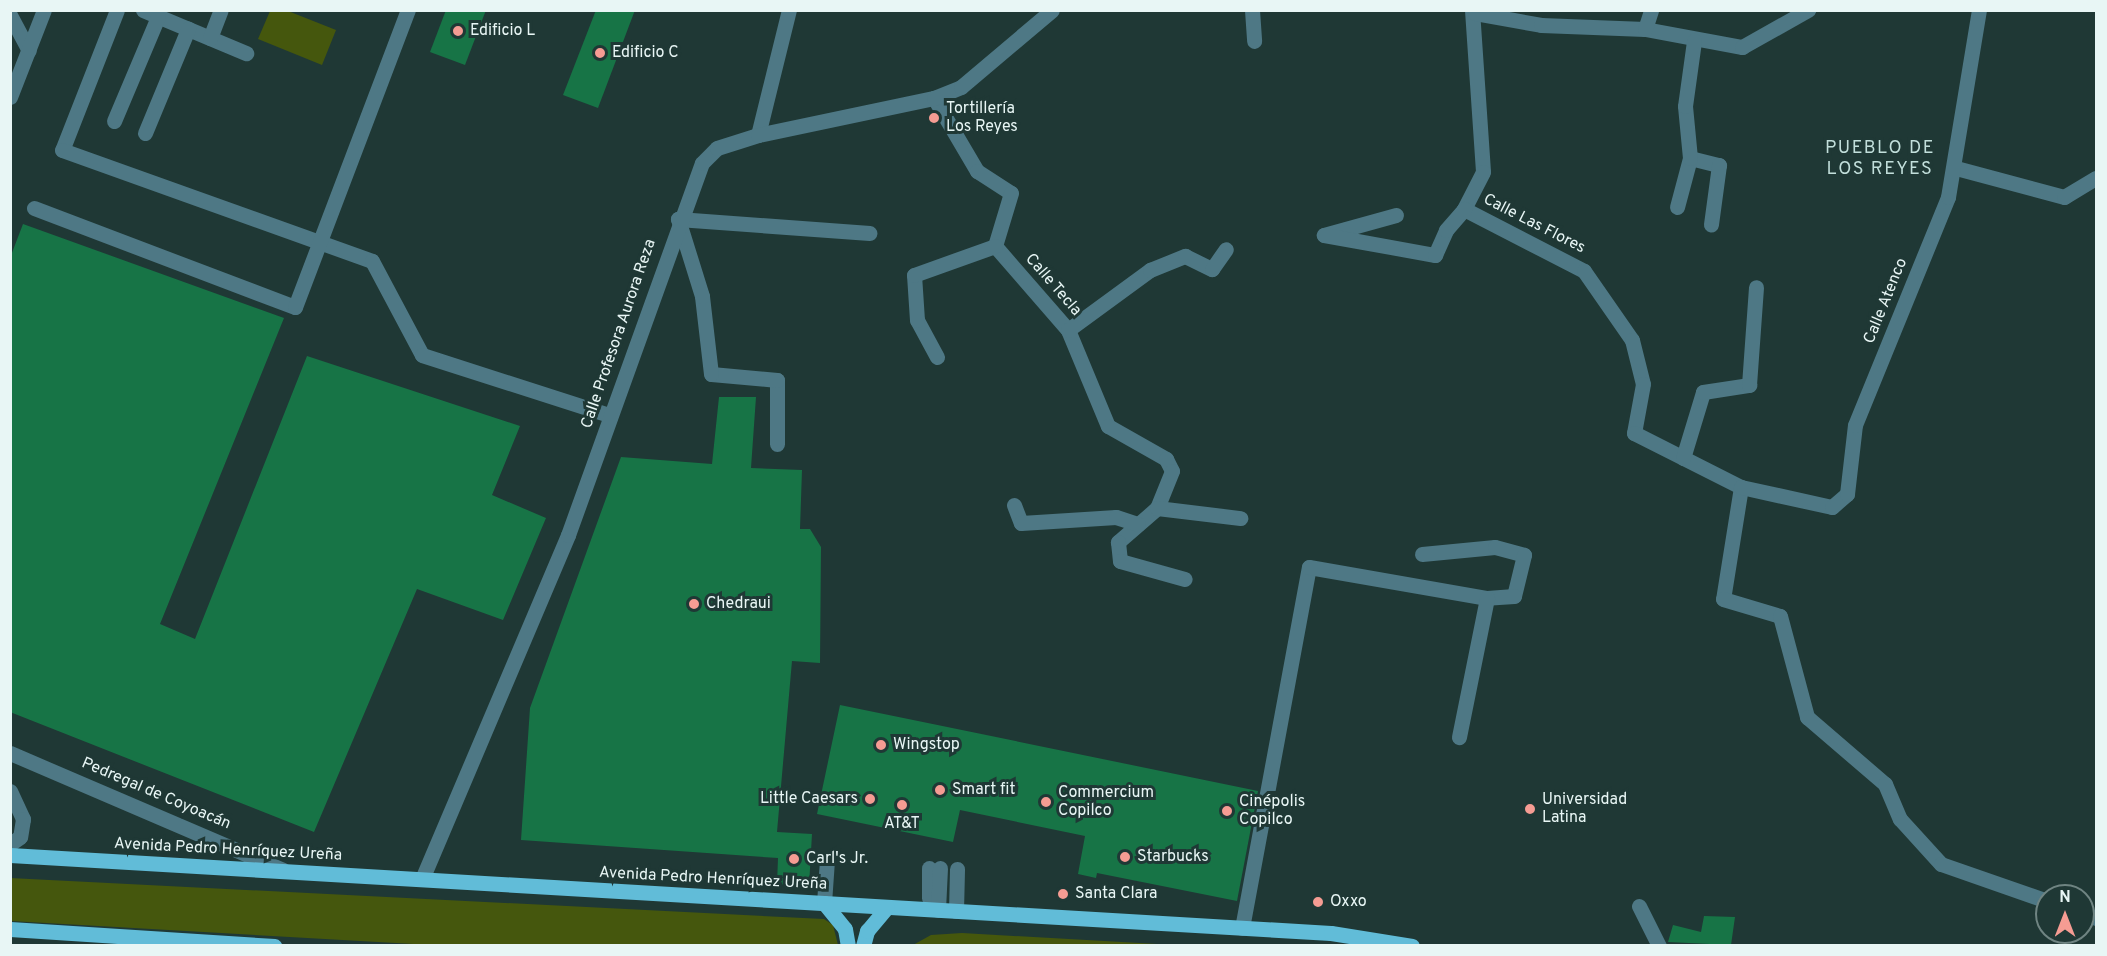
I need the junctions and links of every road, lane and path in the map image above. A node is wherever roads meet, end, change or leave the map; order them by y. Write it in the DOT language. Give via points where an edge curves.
graph roads {
  1 [pos="44,10"];
  2 [pos="117,10"];
  3 [pos="221,10"];
  4 [pos="408,10"];
  5 [pos="789,10"];
  6 [pos="1052,10"];
  7 [pos="1252,10"];
  8 [pos="1651,10"];
  9 [pos="1808,10"];
  10 [pos="1979,10"];
  11 [pos="1474,12"];
  12 [pos="10,15"];
  13 [pos="161,15"];
  14 [pos="188,29"];
  15 [pos="1645,29"];
  16 [pos="210,38"];
  17 [pos="1254,41"];
  18 [pos="1694,41"];
  19 [pos="29,50"];
  20 [pos="246,53"];
  21 [pos="10,98"];
  22 [pos="934,98"];
  23 [pos="114,121"];
  24 [pos="145,133"];
  25 [pos="758,135"];
  26 [pos="1690,158"];
  27 [pos="1956,168"];
  28 [pos="2097,178"];
  29 [pos="1677,207"];
  30 [pos="34,208"];
  31 [pos="1464,209"];
  32 [pos="1396,214"];
  33 [pos="678,219"];
  34 [pos="1711,224"];
  35 [pos="869,233"];
  36 [pos="318,241"];
  37 [pos="995,246"];
  38 [pos="1226,249"];
  39 [pos="1756,287"];
  40 [pos="1068,330"];
  41 [pos="937,357"];
  42 [pos="609,415"];
  43 [pos="777,444"];
  44 [pos="1683,458"];
  45 [pos="1741,487"];
  46 [pos="1014,505"];
  47 [pos="1158,508"];
  48 [pos="1240,518"];
  49 [pos="1138,524"];
  50 [pos="1422,554"];
  51 [pos="1185,579"];
  52 [pos="1487,598"];
  53 [pos="1459,736"];
  54 [pos="10,753"];
  55 [pos="10,791"];
  56 [pos="10,844"];
  57 [pos="10,855"];
  58 [pos="827,864"];
  59 [pos="934,868"];
  60 [pos="957,869"];
  61 [pos="285,871"];
  62 [pos="422,879"];
  63 [pos="2035,897"];
  64 [pos="824,903"];
  65 [pos="1639,906"];
  66 [pos="887,907"];
  67 [pos="934,910"];
  68 [pos="956,911"];
  69 [pos="1242,928"];
  70 [pos="10,929"];
  71 [pos="171,942"];
  72 [pos="274,945"];
  73 [pos="848,945"];
  74 [pos="863,945"];
  75 [pos="1412,945"];
  76 [pos="1659,945"];
  1 -- 19 [label="street"];
  2 -- 36 [label="street" via="62,150"];
  3 -- 16 [label="street"];
  4 -- 36 [label="street"];
  5 -- 25 [label="street"];
  6 -- 22 [label="street, Calle Profesora Aurora Reza" via="961,87"];
  7 -- 17 [label="street"];
  8 -- 15 [label="street"];
  9 -- 18 [label="street" via="1742,48"];
  10 -- 27 [label="street, Calle Atenco"];
  11 -- 15 [label="street" via="1541,25"];
  11 -- 31 [label="street, Calle Las Flores" via="1483,172"];
  12 -- 19 [label="street"];
  13 -- 14 [label="street"];
  13 -- 23 [label="street"];
  14 -- 16 [label="street"];
  14 -- 24 [label="street"];
  15 -- 18 [label="street"];
  16 -- 20 [label="street"];
  18 -- 26 [label="street" via="1685,106"];
  19 -- 21 [label="street"];
  22 -- 25 [label="street, Calle Profesora Aurora Reza"];
  22 -- 37 [label="street" via="977,171 1011,192"];
  25 -- 33 [label="street, Calle Profesora Aurora Reza" via="707,156"];
  26 -- 29 [label="street"];
  26 -- 34 [label="street" via="1719,165"];
  27 -- 28 [label="street" via="2064,197"];
  27 -- 45 [label="street, Calle Atenco" via="1855,425 1847,494 1832,507"];
  30 -- 36 [label="street" via="295,307"];
  31 -- 32 [label="street" via="1446,230 1435,255 1324,235"];
  31 -- 44 [label="street, Calle Las Flores" via="1584,271 1632,340 1643,384 1634,433"];
  33 -- 35 [label="street"];
  33 -- 42 [label="street, Calle Profesora Aurora Reza"];
  33 -- 43 [label="street" via="702,296 711,374 777,380"];
  36 -- 42 [label="street" via="372,261 422,355"];
  37 -- 40 [label="street, Calle Tecla"];
  37 -- 41 [label="street" via="914,275 917,320"];
  38 -- 40 [label="street" via="1212,269 1185,256 1150,270"];
  39 -- 44 [label="street" via="1749,385 1703,392"];
  40 -- 47 [label="street, Calle Tecla" via="1108,426 1166,459 1170,484"];
  42 -- 62 [label="street, Calle Profesora Aurora Reza" via="568,536"];
  44 -- 45 [label="street, Calle Las Flores"];
  45 -- 63 [label="street" via="1724,599 1780,616 1807,717 1885,784 1900,819 1941,864"];
  46 -- 49 [label="street" via="1021,523 1116,517"];
  47 -- 48 [label="street"];
  47 -- 49 [label="street, Calle Tecla"];
  49 -- 51 [label="street, Calle Tecla" via="1118,542 1120,561"];
  50 -- 52 [label="street" via="1496,547 1524,555 1514,596"];
  52 -- 53 [label="street"];
  52 -- 69 [label="street" via="1308,567"];
  54 -- 61 [label="street, Pedregal de Coyoacán"];
  55 -- 56 [label="street" via="23,819 20,837"];
  57 -- 61 [label="main road, Avenida Pedro Henríquez Ureña"];
  58 -- 64 [label="street"];
  59 -- 67 [label="street"];
  60 -- 68 [label="street"];
  61 -- 62 [label="main road, Avenida Pedro Henríquez Ureña"];
  62 -- 64 [label="main road, Avenida Pedro Henríquez Ureña"];
  64 -- 66 [label="main road, Avenida Pedro Henríquez Ureña"];
  64 -- 73 [label="main road" via="845,929"];
  65 -- 76 [label="street"];
  66 -- 67 [label="main road, Avenida Pedro Henríquez Ureña"];
  66 -- 74 [label="main road" via="867,931"];
  67 -- 68 [label="main road, Avenida Pedro Henríquez Ureña"];
  68 -- 69 [label="main road, Avenida Pedro Henríquez Ureña"];
  69 -- 75 [label="main road, Avenida Pedro Henríquez Ureña"];
  70 -- 71 [label="main road"];
  71 -- 72 [label="main road"];
}
